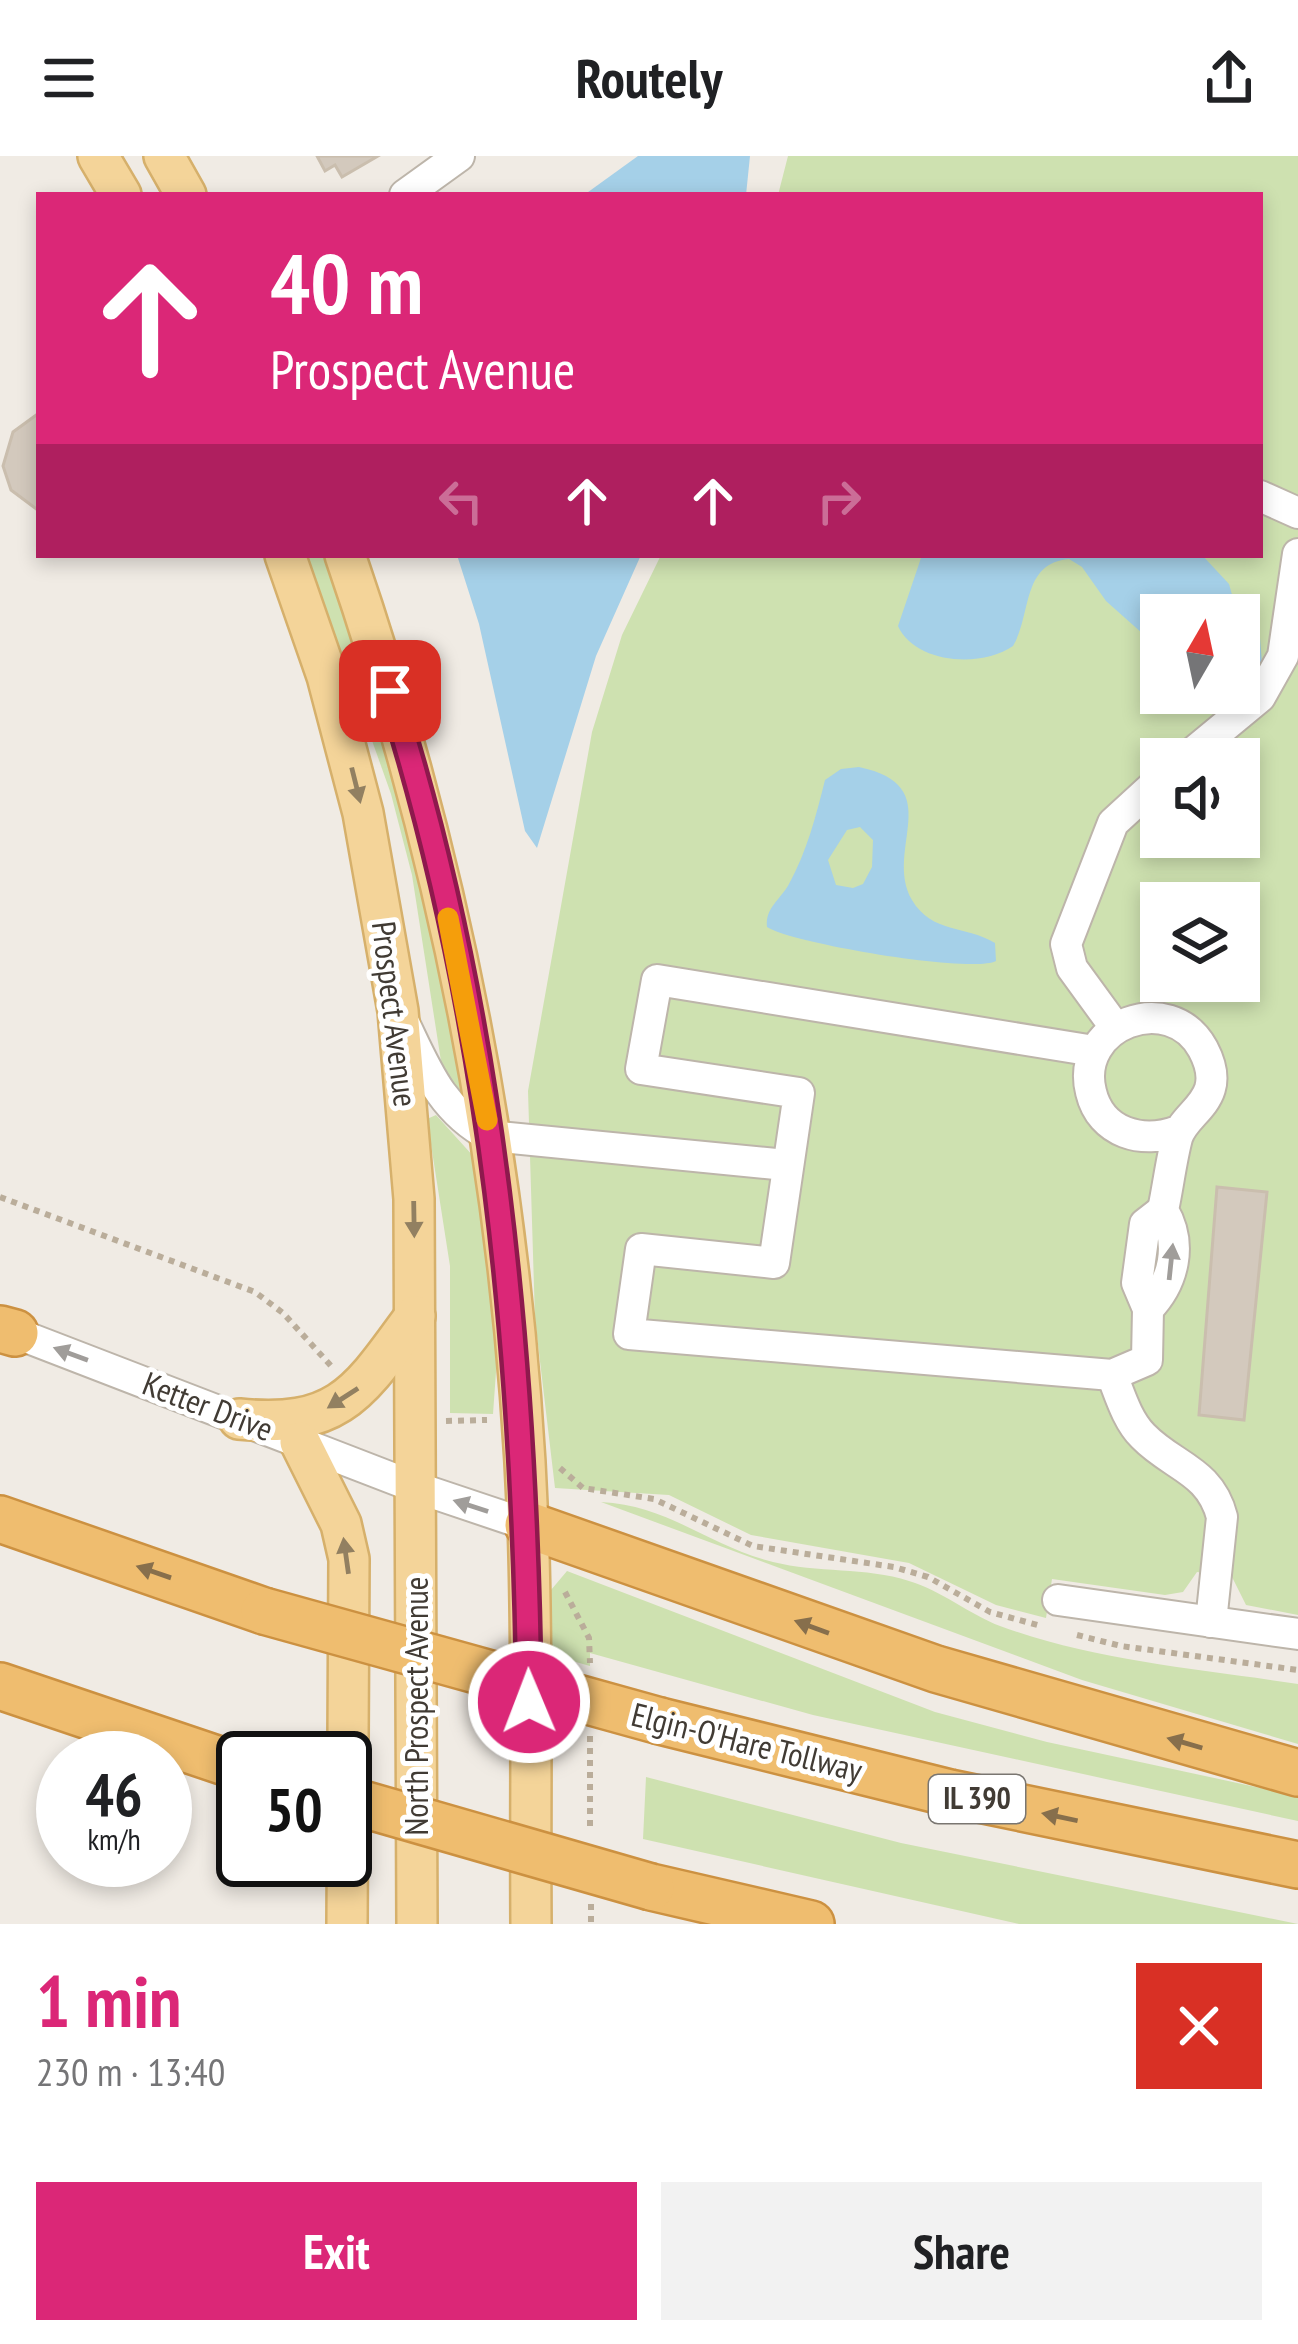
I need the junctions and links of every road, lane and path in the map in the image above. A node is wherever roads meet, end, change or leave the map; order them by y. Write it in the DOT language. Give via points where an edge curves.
graph roads {
  1 [pos="98,156"];
  2 [pos="164,156"];
  3 [pos="459,156"];
  4 [pos="119,192"];
  5 [pos="184,192"];
  6 [pos="409,192"];
  7 [pos="1263,497"];
  8 [pos="1298,514"];
  9 [pos="1298,554"];
  10 [pos="286,558"];
  11 [pos="347,558"];
  12 [pos="1210,738"];
  13 [pos="1140,798"];
  14 [pos="398,1011"];
  15 [pos="1115,1027"];
  16 [pos="1094,1051"];
  17 [pos="1178,1131"];
  18 [pos="490,1136"];
  19 [pos="786,1165"];
  20 [pos="0,1197"];
  21 [pos="415,1316"];
  22 [pos="5,1330"];
  23 [pos="1112,1375"];
  24 [pos="343,1379"];
  25 [pos="239,1419"];
  26 [pos="450,1420"];
  27 [pos="493,1420"];
  28 [pos="300,1442"];
  29 [pos="552,1451"];
  30 [pos="415,1487"];
  31 [pos="0,1519"];
  32 [pos="528,1525"];
  33 [pos="1058,1600"];
  34 [pos="1211,1622"];
  35 [pos="1298,1634"];
  36 [pos="1298,1670"];
  37 [pos="0,1686"];
  38 [pos="216,1759"];
  39 [pos="1298,1773"];
  40 [pos="372,1807"];
  41 [pos="1298,1865"];
  42 [pos="347,1924"];
  43 [pos="417,1924"];
  44 [pos="531,1924"];
  45 [pos="811,1924"];
  1 -- 4 [label="main road"];
  2 -- 5 [label="main road"];
  3 -- 6 [label="street"];
  7 -- 8 [label="street"];
  9 -- 12 [label="street" via="1283,656 1260,697"];
  10 -- 14 [label="main road, Prospect Avenue, one-way" via="363,813"];
  11 -- 18 [label="main road, Prospect Avenue" via="430,841"];
  13 -- 15 [label="street" via="1112,823 1066,944 1072,968"];
  14 -- 18 [label="street" via="437,1091"];
  14 -- 21 [label="main road, Prospect Avenue, one-way"];
  15 -- 16 [label="street"];
  15 -- 17 [label="street" via="1172,1021 1202,1046 1209,1064 1205,1102"];
  16 -- 17 [label="street" via="1089,1089 1107,1122 1142,1138"];
  16 -- 19 [label="street" via="657,980 641,1069 799,1093"];
  17 -- 23 [label="street" via="1163,1210 1144,1224 1137,1283 1148,1309 1147,1360"];
  18 -- 19 [label="street"];
  18 -- 32 [label="main road, Prospect Avenue"];
  19 -- 23 [label="street" via="774,1263 641,1249 629,1334"];
  20 -- 24 [label="path" via="255,1292"];
  21 -- 25 [label="main road, one-way" via="355,1394 286,1424"];
  21 -- 30 [label="main road, Prospect Avenue"];
  25 -- 22 [label="street, Ketter Drive, one-way"];
  23 -- 34 [label="street" via="1144,1438 1209,1484 1217,1500"];
  25 -- 28 [label="street, Ketter Drive"];
  26 -- 27 [label="path"];
  28 -- 30 [label="street, Ketter Drive"];
  42 -- 28 [label="main road, one-way" via="349,1559 341,1524"];
  29 -- 36 [label="path" via="582,1492 654,1499 753,1546 894,1567 990,1612 1077,1635"];
  32 -- 30 [label="street, Ketter Drive, one-way"];
  30 -- 43 [label="main road, North Prospect Avenue"];
  41 -- 31 [label="highway, Elgin-O'Hare Tollway / IL 390, one-way, bridge" via="950,1793 660,1721 264,1610"];
  39 -- 32 [label="highway, one-way" via="895,1655"];
  32 -- 44 [label="main road"];
  33 -- 34 [label="street"];
  34 -- 35 [label="street"];
  37 -- 38 [label="highway"];
  40 -- 45 [label="highway, bridge"];
}
